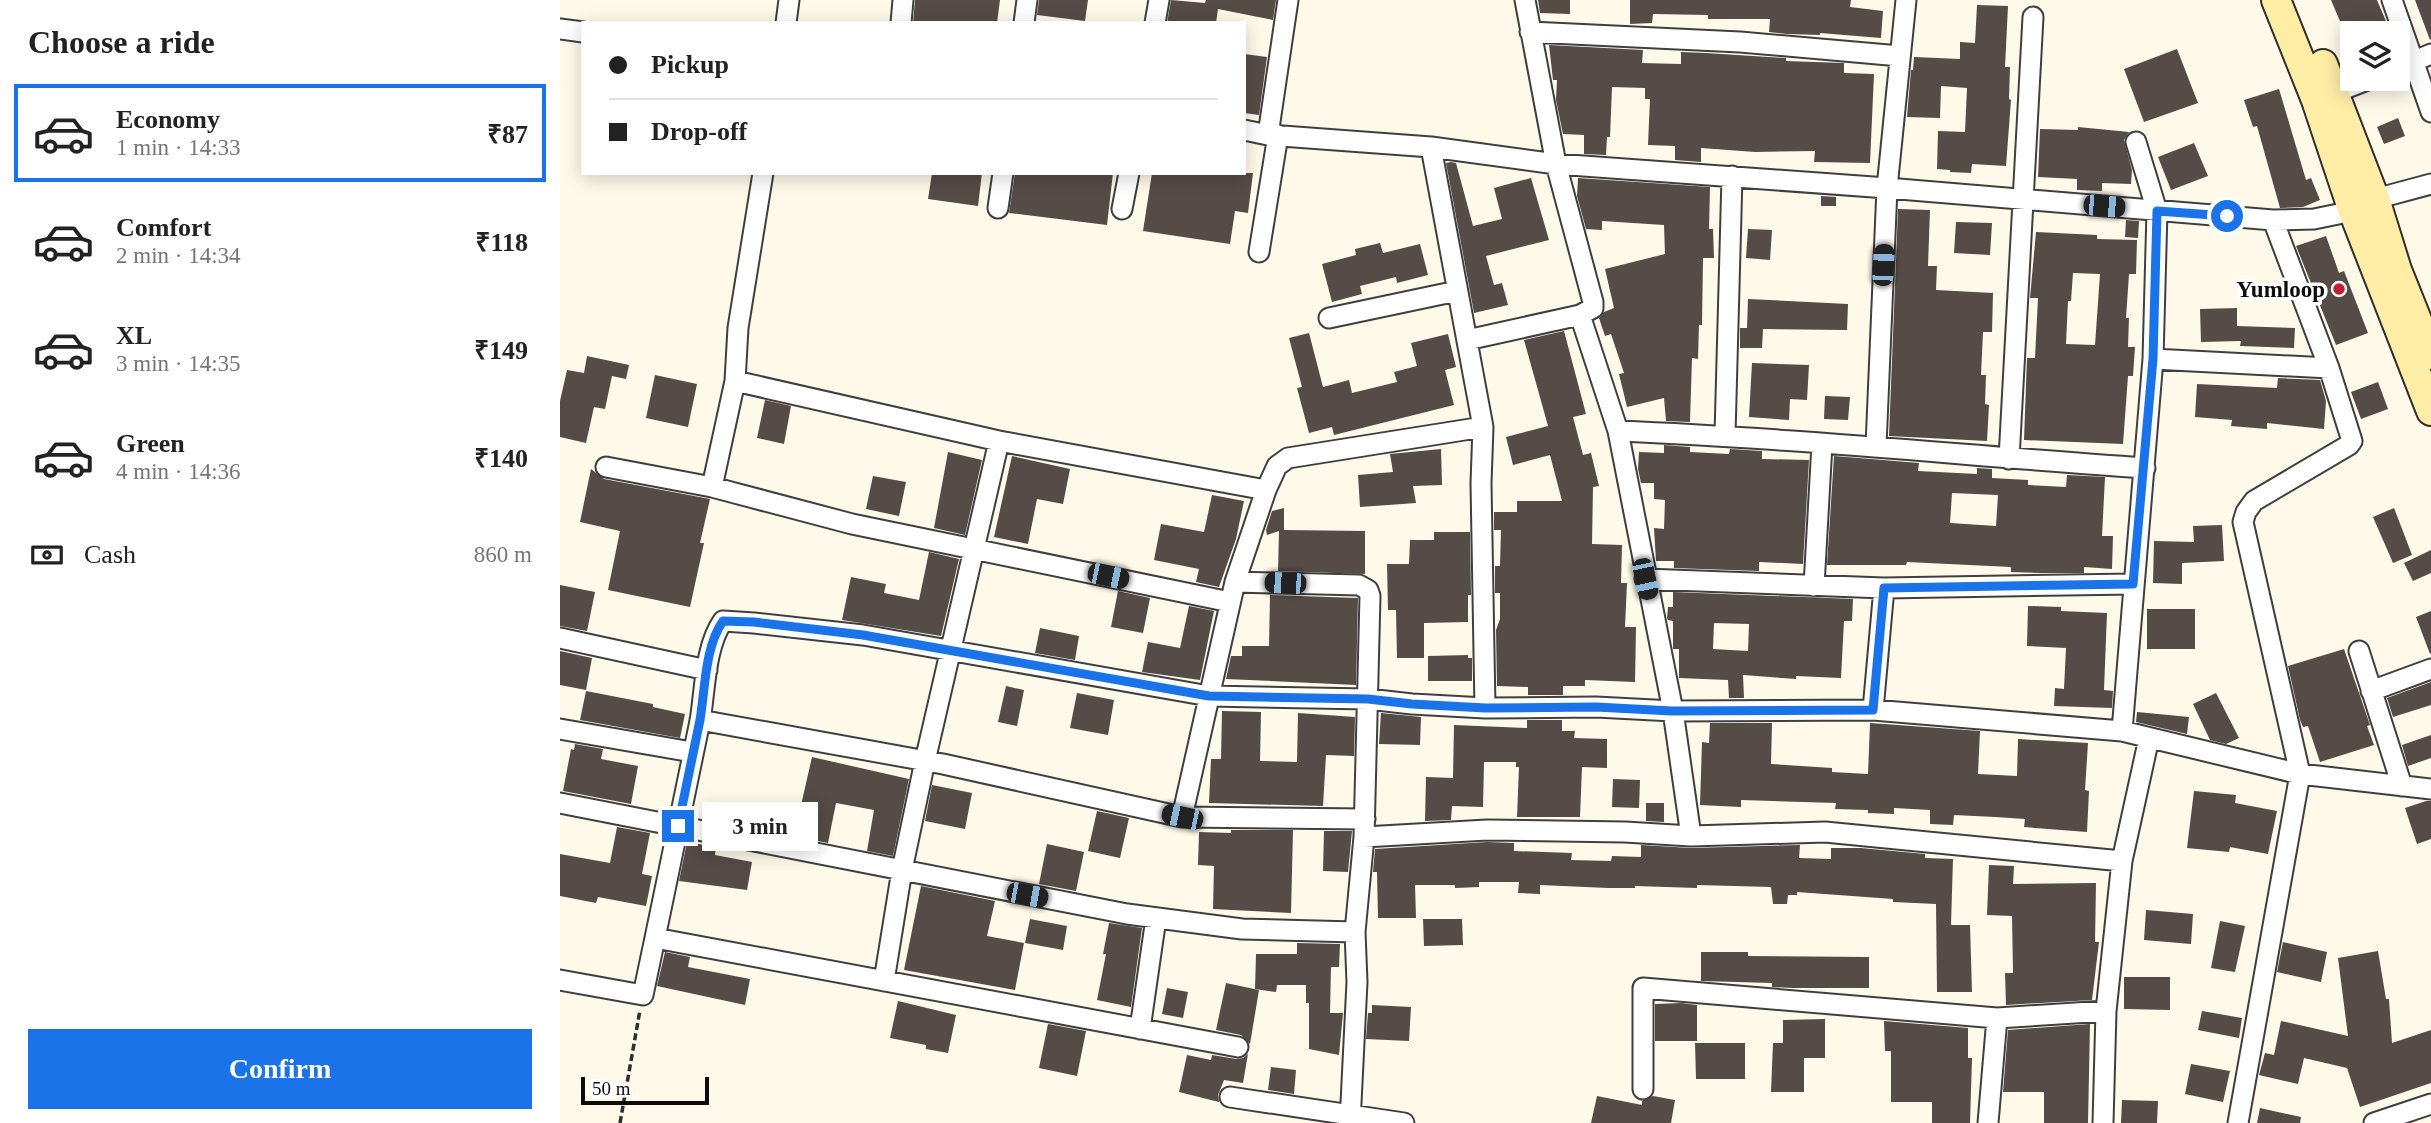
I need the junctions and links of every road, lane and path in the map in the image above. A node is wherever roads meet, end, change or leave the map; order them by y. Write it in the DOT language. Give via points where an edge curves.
graph roads {
  1 [pos="789,0"];
  2 [pos="903,0"];
  3 [pos="1027,0"];
  4 [pos="1159,0"];
  5 [pos="1288,0"];
  6 [pos="1525,0"];
  7 [pos="1906,0"];
  8 [pos="2276,0"];
  9 [pos="2297,0"];
  10 [pos="2392,0"];
  11 [pos="2033,17"];
  12 [pos="786,21"];
  13 [pos="901,21"];
  14 [pos="1024,21"];
  15 [pos="1155,21"];
  16 [pos="560,29"];
  17 [pos="581,32"];
  18 [pos="1530,32"];
  19 [pos="1900,56"];
  20 [pos="2414,61"];
  21 [pos="2340,91"];
  22 [pos="2334,93"];
  23 [pos="2431,111"];
  24 [pos="1246,130"];
  25 [pos="1273,135"];
  26 [pos="2136,142"];
  27 [pos="1431,147"];
  28 [pos="1556,164"];
  29 [pos="763,175"];
  30 [pos="1003,175"];
  31 [pos="1129,175"];
  32 [pos="1732,176"];
  33 [pos="2431,184"];
  34 [pos="1887,188"];
  35 [pos="2025,198"];
  36 [pos="2364,205"];
  37 [pos="998,208"];
  38 [pos="1122,209"];
  39 [pos="2157,211"];
  40 [pos="2273,220"];
  41 [pos="1259,252"];
  42 [pos="1457,291"];
  43 [pos="1580,315"];
  44 [pos="1329,318"];
  45 [pos="1467,340"];
  46 [pos="2431,355"];
  47 [pos="2153,359"];
  48 [pos="2329,368"];
  49 [pos="735,381"];
  50 [pos="2431,411"];
  51 [pos="1483,427"];
  52 [pos="1618,430"];
  53 [pos="1724,435"];
  54 [pos="999,441"];
  55 [pos="1822,444"];
  56 [pos="1875,446"];
  57 [pos="2009,459"];
  58 [pos="606,467"];
  59 [pos="2145,468"];
  60 [pos="712,487"];
  61 [pos="1266,490"];
  62 [pos="975,549"];
  63 [pos="1645,579"];
  64 [pos="1235,582"];
  65 [pos="2133,584"];
  66 [pos="1814,586"];
  67 [pos="1884,588"];
  68 [pos="1230,601"];
  69 [pos="560,638"];
  70 [pos="950,650"];
  71 [pos="2359,651"];
  72 [pos="2431,669"];
  73 [pos="707,670"];
  74 [pos="2371,691"];
  75 [pos="1209,696"];
  76 [pos="1368,699"];
  77 [pos="1485,708"];
  78 [pos="1873,710"];
  79 [pos="1672,711"];
  80 [pos="700,720"];
  81 [pos="560,729"];
  82 [pos="2122,731"];
  83 [pos="2149,738"];
  84 [pos="692,752"];
  85 [pos="925,761"];
  86 [pos="2300,774"];
  87 [pos="2402,786"];
  88 [pos="2431,789"];
  89 [pos="560,803"];
  90 [pos="1182,817"];
  91 [pos="678,826"];
  92 [pos="1365,828"];
  93 [pos="1691,836"];
  94 [pos="2122,861"];
  95 [pos="902,870"];
  96 [pos="1156,918"];
  97 [pos="1356,932"];
  98 [pos="655,938"];
  99 [pos="560,980"];
  100 [pos="884,981"];
  101 [pos="643,995"];
  102 [pos="2106,1011"];
  103 [pos="1997,1018"];
  104 [pos="1140,1029"];
  105 [pos="1238,1047"];
  106 [pos="1643,1089"];
  107 [pos="1230,1097"];
  108 [pos="2425,1112"];
  109 [pos="1350,1119"];
  110 [pos="620,1123"];
  111 [pos="1404,1123"];
  112 [pos="1988,1123"];
  113 [pos="2103,1123"];
  114 [pos="2238,1123"];
  115 [pos="2374,1123"];
  1 -- 12 [label="street"];
  2 -- 13 [label="street"];
  3 -- 14 [label="street"];
  4 -- 15 [label="street"];
  5 -- 25 [label="street"];
  6 -- 18 [label="street"];
  7 -- 19 [label="street"];
  8 -- 36 [label="main road"];
  9 -- 22 [label="main road"];
  10 -- 20 [label="street"];
  11 -- 35 [label="street"];
  16 -- 17 [label="street"];
  18 -- 19 [label="street" via="1740,42"];
  18 -- 28 [label="street"];
  19 -- 34 [label="street"];
  20 -- 23 [label="street"];
  21 -- 22 [label="street"];
  22 -- 36 [label="main road"];
  24 -- 25 [label="street"];
  25 -- 27 [label="street"];
  25 -- 41 [label="street"];
  26 -- 39 [label="street"];
  27 -- 28 [label="street"];
  27 -- 42 [label="street"];
  28 -- 32 [label="street"];
  28 -- 43 [label="street" via="1593,302 1590,311"];
  29 -- 49 [label="street" via="738,328"];
  30 -- 37 [label="street"];
  31 -- 38 [label="street"];
  32 -- 34 [label="street"];
  32 -- 53 [label="street"];
  33 -- 36 [label="street"];
  34 -- 35 [label="street"];
  34 -- 56 [label="street"];
  35 -- 39 [label="street"];
  35 -- 57 [label="street"];
  36 -- 40 [label="street" via="2314,219"];
  36 -- 46 [label="main road" via="2397,270"];
  36 -- 50 [label="main road"];
  39 -- 40 [label="street"];
  39 -- 47 [label="street"];
  40 -- 48 [label="street"];
  42 -- 44 [label="street"];
  42 -- 45 [label="street"];
  43 -- 45 [label="street"];
  43 -- 52 [label="street"];
  45 -- 51 [label="street"];
  47 -- 48 [label="street"];
  47 -- 59 [label="street"];
  48 -- 86 [label="street" via="2352,440 2254,501 2243,522"];
  49 -- 54 [label="street"];
  49 -- 60 [label="street"];
  51 -- 61 [label="street" via="1289,458 1277,466"];
  51 -- 77 [label="street"];
  52 -- 53 [label="street"];
  52 -- 63 [label="street"];
  53 -- 55 [label="street"];
  54 -- 61 [label="street"];
  54 -- 62 [label="street"];
  55 -- 56 [label="street"];
  55 -- 66 [label="street"];
  56 -- 57 [label="street"];
  57 -- 59 [label="street"];
  58 -- 60 [label="street"];
  59 -- 65 [label="street"];
  60 -- 62 [label="street" via="852,524"];
  61 -- 64 [label="street"];
  62 -- 68 [label="street"];
  62 -- 70 [label="street"];
  63 -- 66 [label="street"];
  63 -- 79 [label="street"];
  64 -- 68 [label="street"];
  64 -- 76 [label="street" via="1364,586 1370,596"];
  65 -- 67 [label="street"];
  65 -- 82 [label="street"];
  66 -- 67 [label="street"];
  67 -- 78 [label="street"];
  68 -- 75 [label="street"];
  69 -- 73 [label="street"];
  70 -- 73 [label="street" via="863,635 723,621"];
  70 -- 75 [label="street"];
  70 -- 85 [label="street"];
  71 -- 74 [label="street"];
  72 -- 74 [label="street"];
  73 -- 80 [label="street"];
  74 -- 87 [label="street"];
  75 -- 76 [label="street"];
  75 -- 90 [label="street"];
  76 -- 77 [label="street"];
  76 -- 92 [label="street"];
  77 -- 79 [label="street"];
  78 -- 79 [label="street"];
  78 -- 82 [label="street"];
  79 -- 93 [label="street"];
  80 -- 84 [label="street"];
  80 -- 85 [label="street"];
  81 -- 84 [label="street"];
  82 -- 83 [label="street"];
  83 -- 86 [label="street"];
  83 -- 94 [label="street"];
  84 -- 91 [label="street"];
  85 -- 90 [label="street"];
  85 -- 95 [label="street"];
  86 -- 87 [label="street"];
  86 -- 114 [label="street"];
  87 -- 88 [label="street"];
  89 -- 91 [label="street"];
  90 -- 92 [label="street"];
  91 -- 95 [label="street"];
  91 -- 98 [label="street"];
  92 -- 93 [label="street"];
  92 -- 97 [label="street"];
  93 -- 94 [label="street" via="1825,832"];
  94 -- 102 [label="street"];
  95 -- 96 [label="street"];
  95 -- 100 [label="street"];
  96 -- 97 [label="street" via="1242,929"];
  96 -- 104 [label="street"];
  97 -- 109 [label="street"];
  98 -- 100 [label="street"];
  98 -- 101 [label="street"];
  99 -- 101 [label="street"];
  100 -- 104 [label="street"];
  101 -- 110 [label="path"];
  102 -- 103 [label="street"];
  102 -- 113 [label="street"];
  103 -- 106 [label="street" via="1643,988"];
  103 -- 112 [label="street"];
  104 -- 105 [label="street"];
  107 -- 109 [label="street"];
  108 -- 115 [label="street"];
  109 -- 111 [label="street"];
}
